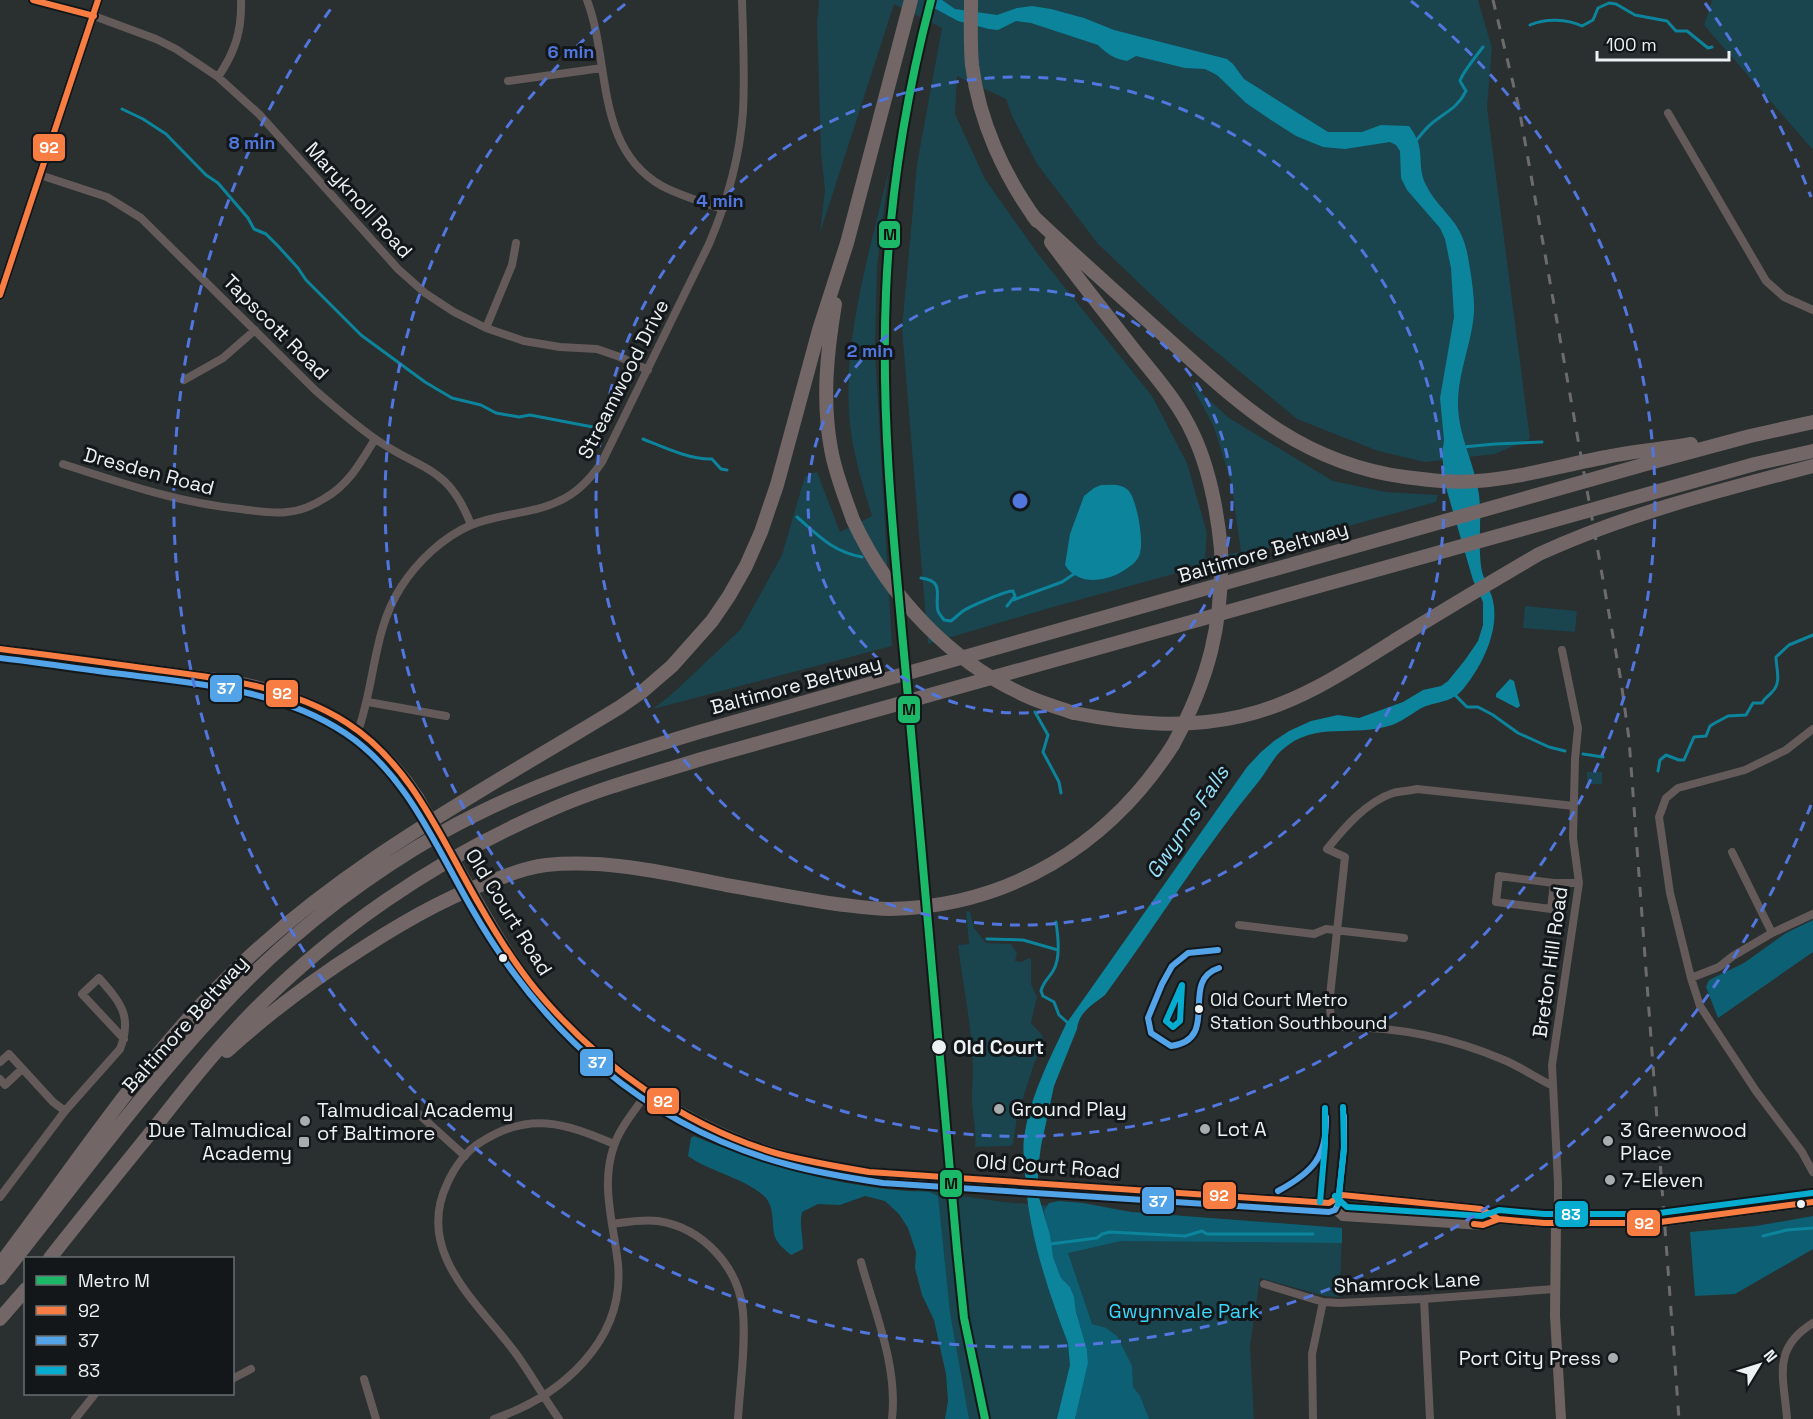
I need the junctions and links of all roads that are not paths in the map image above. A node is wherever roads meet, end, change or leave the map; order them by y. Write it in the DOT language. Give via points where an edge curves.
graph roads {
  1 [pos="33,0"];
  2 [pos="98,0"];
  3 [pos="241,0"];
  4 [pos="587,0"];
  5 [pos="742,0"];
  6 [pos="911,0"];
  7 [pos="971,0"];
  8 [pos="94,16"];
  9 [pos="602,68"];
  10 [pos="218,77"];
  11 [pos="508,81"];
  12 [pos="1668,113"];
  13 [pos="40,175"];
  14 [pos="723,209"];
  15 [pos="1033,216"];
  16 [pos="516,243"];
  17 [pos="847,243"];
  18 [pos="0,295"];
  19 [pos="1813,310"];
  20 [pos="486,328"];
  21 [pos="255,330"];
  22 [pos="648,369"];
  23 [pos="184,380"];
  24 [pos="1813,422"];
  25 [pos="1750,436"];
  26 [pos="375,439"];
  27 [pos="1813,451"];
  28 [pos="63,464"];
  29 [pos="1813,466"];
  30 [pos="471,525"];
  31 [pos="0,649"];
  32 [pos="1562,650"];
  33 [pos="368,702"];
  34 [pos="446,716"];
  35 [pos="1813,729"];
  36 [pos="358,731"];
  37 [pos="1575,806"];
  38 [pos="1732,852"];
  39 [pos="1554,883"];
  40 [pos="1580,883"];
  41 [pos="1813,914"];
  42 [pos="1239,925"];
  43 [pos="1336,930"];
  44 [pos="1772,933"];
  45 [pos="1404,938"];
  46 [pos="1691,978"];
  47 [pos="124,1039"];
  48 [pos="0,1062"];
  49 [pos="22,1069"];
  50 [pos="0,1079"];
  51 [pos="1553,1086"];
  52 [pos="185,1089"];
  53 [pos="648,1092"];
  54 [pos="413,1109"];
  55 [pos="65,1111"];
  56 [pos="614,1144"];
  57 [pos="465,1156"];
  58 [pos="1813,1172"];
  59 [pos="0,1197"];
  60 [pos="1813,1202"];
  61 [pos="1329,1203"];
  62 [pos="1499,1219"];
  63 [pos="1556,1223"];
  64 [pos="612,1224"];
  65 [pos="51,1257"];
  66 [pos="861,1262"];
  67 [pos="0,1264"];
  68 [pos="0,1278"];
  69 [pos="1264,1284"];
  70 [pos="1554,1289"];
  71 [pos="24,1291"];
  72 [pos="1424,1299"];
  73 [pos="1323,1302"];
  74 [pos="0,1319"];
  75 [pos="1813,1323"];
  76 [pos="251,1369"];
  77 [pos="234,1378"];
  78 [pos="364,1379"];
  79 [pos="94,1395"];
  80 [pos="543,1396"];
  81 [pos="75,1419"];
  82 [pos="376,1419"];
  83 [pos="494,1419"];
  84 [pos="559,1419"];
  85 [pos="738,1419"];
  86 [pos="892,1419"];
  87 [pos="1313,1419"];
  88 [pos="1430,1419"];
  89 [pos="1561,1419"];
  90 [pos="1787,1419"];
  1 -- 8 [label="street, Maryknoll Road"];
  2 -- 8 [label="main road"];
  3 -- 10 [label="street" via="237,44"];
  4 -- 9 [label="street"];
  5 -- 14 [label="street, Streamwood Drive" via="743,113 739,148"];
  6 -- 17 [label="highway"];
  7 -- 15 [label="highway" via="973,66 988,129 1002,164"];
  8 -- 10 [label="street, Maryknoll Road" via="156,39"];
  8 -- 13 [label="main road"];
  9 -- 11 [label="street"];
  9 -- 14 [label="street" via="612,125 634,163 645,175 677,194"];
  10 -- 20 [label="street, Maryknoll Road" via="247,101 412,282 454,312"];
  12 -- 19 [label="street" via="1766,281 1784,297"];
  13 -- 18 [label="main road"];
  13 -- 21 [label="street, Tapscott Road" via="107,197 130,209"];
  14 -- 22 [label="street, Streamwood Drive"];
  15 -- 25 [label="highway" via="1234,398 1282,434 1350,465 1433,481 1486,480 1609,456"];
  15 -- 52 [label="highway, bridge" via="1182,414 1193,433 1214,496 1221,549 1221,591 1217,626 1197,697 1173,745 1142,789 1115,818 1090,839 1037,872 981,895 887,909 803,899 631,866 528,868 437,904 378,938 288,999"];
  16 -- 20 [label="street" via="512,265"];
  17 -- 29 [label="highway, bridge" via="831,331 827,416 831,450 862,541 918,616 942,641 1011,688 1074,713 1173,724 1242,716 1274,707 1321,685 1567,541 1693,499"];
  17 -- 67 [label="highway" via="761,532 729,596 697,639 643,691 375,856 273,934 212,993 152,1061"];
  20 -- 22 [label="street, Maryknoll Road" via="524,341 597,349"];
  21 -- 23 [label="street" via="223,358"];
  21 -- 26 [label="street, Tapscott Road" via="316,391"];
  22 -- 30 [label="street, Streamwood Drive" via="602,462 580,487 559,502"];
  24 -- 25 [label="highway, Baltimore Beltway"];
  25 -- 68 [label="highway, Baltimore Beltway" via="699,732 583,768 501,803 441,833 347,895 223,1004"];
  26 -- 28 [label="street, Dresden Road" via="351,476 334,492 313,505 288,512 215,507 132,487"];
  26 -- 30 [label="street, Tapscott Road" via="439,474 458,496"];
  27 -- 52 [label="highway" via="705,758 551,809 472,847 362,917 301,966 242,1023"];
  30 -- 33 [label="street, Streamwood Drive" via="428,555 394,598 379,643"];
  31 -- 36 [label="main road, Old Court Road" via="256,684 309,702"];
  32 -- 37 [label="street, Breton Hill Road" via="1578,728"];
  33 -- 34 [label="street"];
  33 -- 36 [label="street, Streamwood Drive"];
  35 -- 46 [label="street" via="1786,750 1745,770 1685,784 1666,798 1659,817 1665,870"];
  36 -- 53 [label="main road, Old Court Road, bridge" via="392,761 420,797 514,962 542,998 598,1054"];
  37 -- 40 [label="street, Breton Hill Road" via="1574,837"];
  37 -- 43 [label="street" via="1417,789 1383,798 1341,831 1327,849 1345,857"];
  38 -- 44 [label="street"];
  39 -- 39 [label="street" via="1499,876 1496,902 1551,909"];
  39 -- 40 [label="street"];
  40 -- 51 [label="street, Breton Hill Road" via="1552,1065"];
  41 -- 44 [label="street"];
  42 -- 43 [label="street" via="1314,934"];
  43 -- 45 [label="street"];
  43 -- 51 [label="street" via="1330,1014 1336,1024 1440,1038 1505,1060"];
  44 -- 46 [label="street" via="1719,967"];
  46 -- 58 [label="street" via="1707,1019"];
  47 -- 47 [label="street" via="82,994 99,978 122,1006"];
  47 -- 55 [label="street" via="120,1049"];
  48 -- 49 [label="street" via="9,1054"];
  49 -- 50 [label="street" via="5,1085"];
  49 -- 55 [label="street"];
  51 -- 63 [label="street, Breton Hill Road"];
  52 -- 65 [label="highway"];
  53 -- 56 [label="street"];
  53 -- 61 [label="main road, Old Court Road" via="744,1143 846,1169"];
  54 -- 57 [label="street"];
  55 -- 59 [label="street"];
  56 -- 57 [label="street" via="572,1127 539,1122 520,1124 490,1136"];
  56 -- 64 [label="street" via="608,1187"];
  57 -- 80 [label="street" via="441,1201 442,1248 456,1279 513,1350"];
  60 -- 63 [label="main road, Old Court Road" via="1653,1222"];
  61 -- 62 [label="main road, Old Court Road" via="1342,1195 1482,1209"];
  61 -- 62 [label="main road, Old Court Road" via="1343,1216 1483,1224"];
  62 -- 63 [label="main road, Old Court Road"];
  63 -- 70 [label="main road"];
  64 -- 80 [label="street" via="619,1281 609,1326 585,1362"];
  64 -- 85 [label="street" via="643,1220 675,1226 706,1242 724,1262 738,1287 743,1313"];
  66 -- 86 [label="street" via="892,1378"];
  69 -- 73 [label="street, Shamrock Lane"];
  70 -- 72 [label="street, Shamrock Lane"];
  70 -- 89 [label="main road"];
  71 -- 74 [label="highway"];
  72 -- 73 [label="street, Shamrock Lane"];
  72 -- 88 [label="street"];
  73 -- 87 [label="street" via="1312,1354"];
  75 -- 90 [label="street" via="1791,1340 1784,1355"];
  76 -- 77 [label="street"];
  78 -- 82 [label="street"];
  79 -- 81 [label="street"];
  80 -- 83 [label="street"];
  80 -- 84 [label="street"];
}
